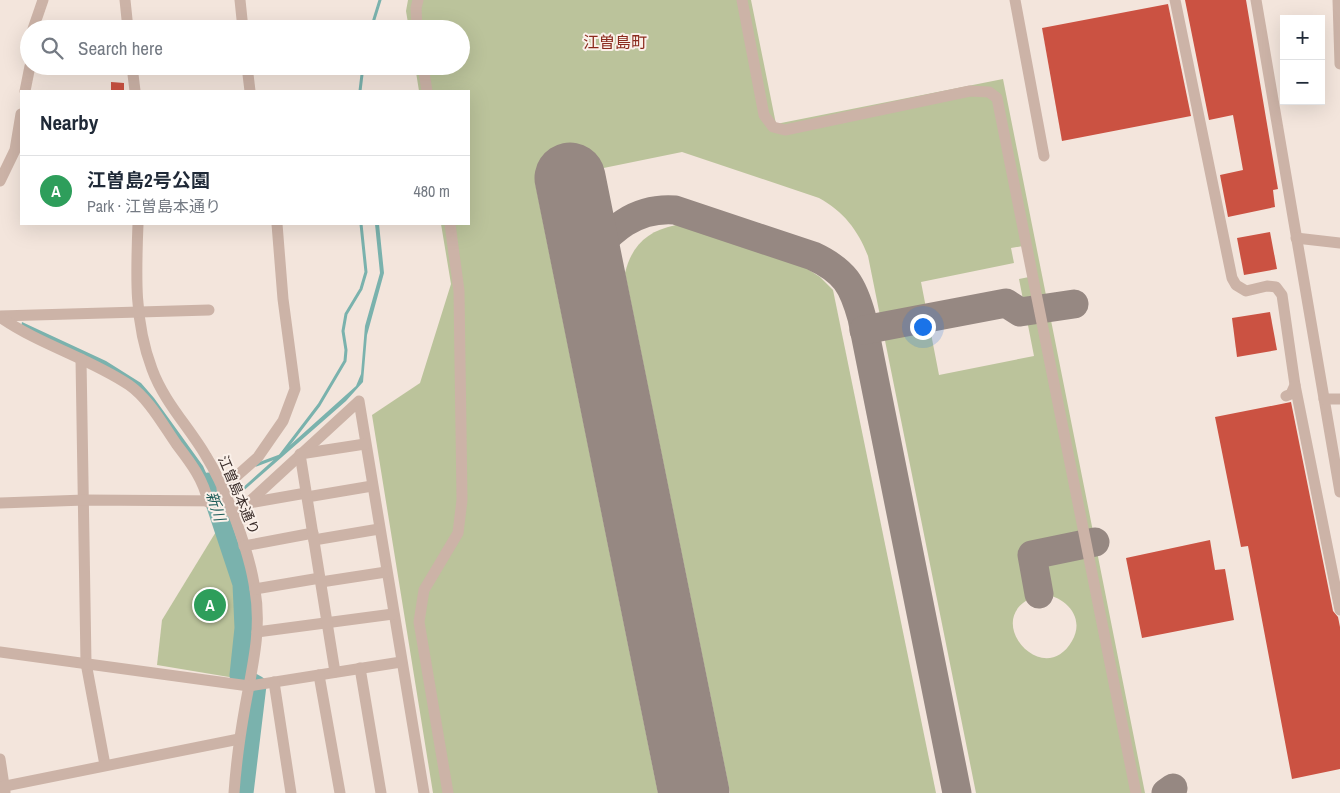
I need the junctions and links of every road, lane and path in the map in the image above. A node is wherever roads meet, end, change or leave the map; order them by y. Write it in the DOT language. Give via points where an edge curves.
graph roads {
  1 [pos="43,0"];
  2 [pos="125,0"];
  3 [pos="240,0"];
  4 [pos="418,0"];
  5 [pos="742,0"];
  6 [pos="1015,0"];
  7 [pos="1175,0"];
  8 [pos="1256,0"];
  9 [pos="1338,0"];
  10 [pos="35,20"];
  11 [pos="127,20"];
  12 [pos="242,20"];
  13 [pos="417,20"];
  14 [pos="1340,64"];
  15 [pos="29,75"];
  16 [pos="133,75"];
  17 [pos="248,75"];
  18 [pos="424,75"];
  19 [pos="26,90"];
  20 [pos="135,90"];
  21 [pos="250,90"];
  22 [pos="427,90"];
  23 [pos="20,120"];
  24 [pos="1044,156"];
  25 [pos="0,180"];
  26 [pos="138,225"];
  27 [pos="277,225"];
  28 [pos="450,225"];
  29 [pos="1296,238"];
  30 [pos="1340,243"];
  31 [pos="210,310"];
  32 [pos="137,312"];
  33 [pos="0,316"];
  34 [pos="81,359"];
  35 [pos="1295,385"];
  36 [pos="1286,396"];
  37 [pos="1324,399"];
  38 [pos="1340,399"];
  39 [pos="365,444"];
  40 [pos="300,454"];
  41 [pos="1338,470"];
  42 [pos="372,486"];
  43 [pos="222,489"];
  44 [pos="1340,492"];
  45 [pos="307,495"];
  46 [pos="85,500"];
  47 [pos="0,502"];
  48 [pos="208,502"];
  49 [pos="248,503"];
  50 [pos="229,506"];
  51 [pos="379,528"];
  52 [pos="313,537"];
  53 [pos="244,546"];
  54 [pos="386,572"];
  55 [pos="320,580"];
  56 [pos="255,589"];
  57 [pos="1340,610"];
  58 [pos="393,614"];
  59 [pos="327,624"];
  60 [pos="257,632"];
  61 [pos="0,652"];
  62 [pos="401,662"];
  63 [pos="86,663"];
  64 [pos="360,668"];
  65 [pos="335,672"];
  66 [pos="319,675"];
  67 [pos="274,682"];
  68 [pos="249,686"];
  69 [pos="240,739"];
  70 [pos="0,759"];
  71 [pos="105,765"];
  72 [pos="3,789"];
  73 [pos="234,793"];
  74 [pos="291,793"];
  75 [pos="340,793"];
  76 [pos="381,793"];
  77 [pos="424,793"];
  78 [pos="448,793"];
  79 [pos="1136,793"];
  1 -- 10 [label="street"];
  2 -- 11 [label="street"];
  3 -- 12 [label="street"];
  4 -- 13 [label="street"];
  5 -- 79 [label="street" via="764,115 773,127 785,130 970,91 989,92 997,98"];
  6 -- 24 [label="street"];
  7 -- 35 [label="street" via="1232,278 1246,291 1272,286 1280,290"];
  8 -- 29 [label="street"];
  9 -- 14 [label="street"];
  15 -- 19 [label="street"];
  16 -- 20 [label="street"];
  17 -- 21 [label="street"];
  18 -- 22 [label="street"];
  23 -- 25 [label="street" via="15,150"];
  26 -- 32 [label="street, 江曽島本通り"];
  27 -- 43 [label="street" via="295,389 283,421 258,457"];
  28 -- 78 [label="street" via="460,291 462,500 458,533 424,590 419,622"];
  29 -- 30 [label="street"];
  29 -- 37 [label="street"];
  31 -- 32 [label="street"];
  32 -- 33 [label="street"];
  32 -- 43 [label="street, 江曽島本通り" via="153,372 181,421 206,454"];
  33 -- 34 [label="street" via="17,329"];
  34 -- 46 [label="street"];
  34 -- 48 [label="street" via="130,386 152,410 195,469"];
  35 -- 36 [label="street" via="1291,394"];
  35 -- 57 [label="street"];
  37 -- 38 [label="street"];
  37 -- 41 [label="street"];
  39 -- 40 [label="street"];
  39 -- 40 [label="street" via="359,401"];
  39 -- 42 [label="street"];
  40 -- 45 [label="street"];
  40 -- 49 [label="street"];
  41 -- 44 [label="street"];
  42 -- 45 [label="street"];
  42 -- 51 [label="street"];
  43 -- 50 [label="street, 江曽島本通り"];
  45 -- 49 [label="street"];
  45 -- 52 [label="street"];
  46 -- 47 [label="street"];
  46 -- 48 [label="street"];
  46 -- 63 [label="street"];
  48 -- 50 [label="street"];
  49 -- 50 [label="street"];
  50 -- 53 [label="street, 江曽島本通り"];
  51 -- 52 [label="street"];
  51 -- 54 [label="street"];
  52 -- 53 [label="street"];
  52 -- 55 [label="street"];
  53 -- 56 [label="street, 江曽島本通り"];
  54 -- 55 [label="street"];
  54 -- 58 [label="street"];
  55 -- 56 [label="street"];
  55 -- 59 [label="street"];
  56 -- 60 [label="street, 江曽島本通り"];
  58 -- 59 [label="street"];
  58 -- 62 [label="street"];
  59 -- 60 [label="street"];
  59 -- 65 [label="street"];
  60 -- 68 [label="street, 江曽島本通り"];
  61 -- 63 [label="street"];
  62 -- 64 [label="street"];
  62 -- 77 [label="street"];
  63 -- 68 [label="street"];
  63 -- 71 [label="street"];
  64 -- 65 [label="street"];
  64 -- 76 [label="street"];
  65 -- 66 [label="street"];
  66 -- 67 [label="street"];
  66 -- 75 [label="street"];
  67 -- 68 [label="street"];
  67 -- 74 [label="street"];
  68 -- 69 [label="street, 江曽島本通り"];
  69 -- 71 [label="street"];
  69 -- 73 [label="street, 江曽島本通り"];
  70 -- 72 [label="street"];
  71 -- 72 [label="street"];
}
